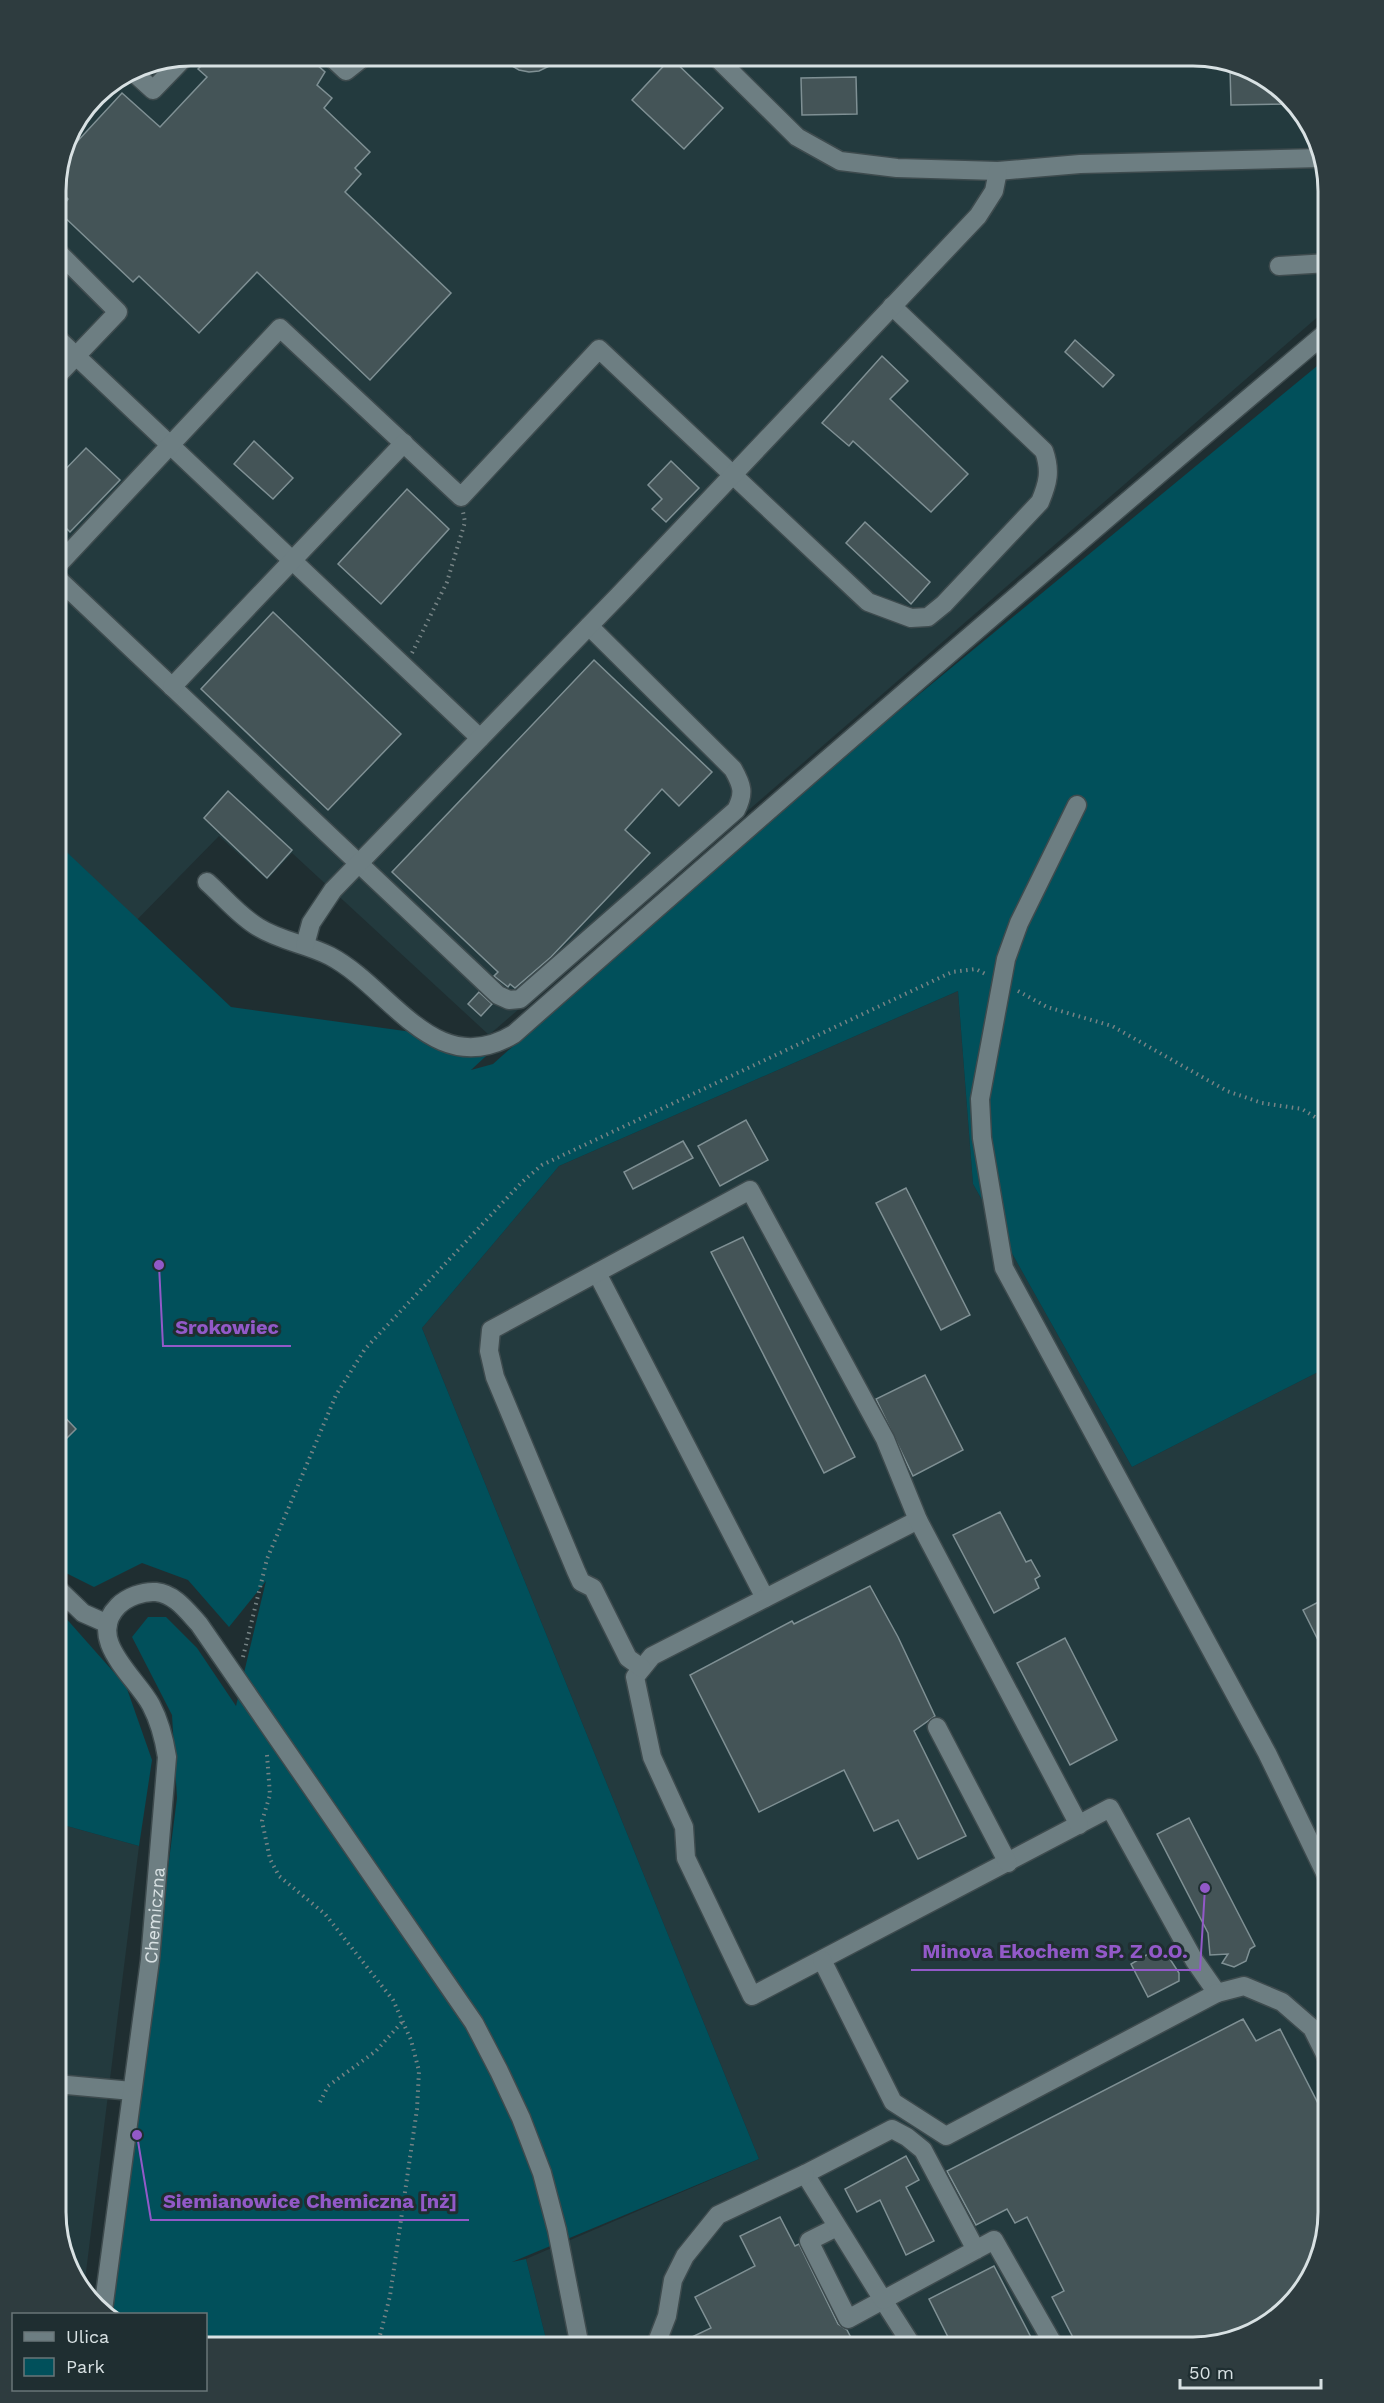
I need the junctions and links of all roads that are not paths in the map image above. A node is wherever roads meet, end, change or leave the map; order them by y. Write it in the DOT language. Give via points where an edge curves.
graph roads {
  1 [pos="341,66"];
  2 [pos="352,66"];
  3 [pos="725,66"];
  4 [pos="175,67"];
  5 [pos="140,77"];
  6 [pos="1314,158"];
  7 [pos="998,171"];
  8 [pos="66,260"];
  9 [pos="1318,264"];
  10 [pos="1279,266"];
  11 [pos="892,306"];
  12 [pos="1318,340"];
  13 [pos="66,346"];
  14 [pos="76,356"];
  15 [pos="66,366"];
  16 [pos="404,443"];
  17 [pos="170,445"];
  18 [pos="732,474"];
  19 [pos="66,556"];
  20 [pos="293,560"];
  21 [pos="66,586"];
  22 [pos="589,626"];
  23 [pos="172,687"];
  24 [pos="480,738"];
  25 [pos="1077,805"];
  26 [pos="359,864"];
  27 [pos="207,882"];
  28 [pos="305,945"];
  29 [pos="597,1273"];
  30 [pos="918,1520"];
  31 [pos="66,1597"];
  32 [pos="765,1598"];
  33 [pos="108,1623"];
  34 [pos="642,1668"];
  35 [pos="937,1727"];
  36 [pos="1079,1825"];
  37 [pos="1318,1857"];
  38 [pos="1008,1863"];
  39 [pos="822,1960"];
  40 [pos="1217,1993"];
  41 [pos="1318,2039"];
  42 [pos="66,2085"];
  43 [pos="132,2091"];
  44 [pos="805,2174"];
  45 [pos="837,2227"];
  46 [pos="976,2250"];
  47 [pos="883,2300"];
  48 [pos="104,2301"];
  49 [pos="578,2337"];
  50 [pos="659,2337"];
  51 [pos="907,2337"];
  52 [pos="1049,2337"];
  1 -- 2 [label="street" via="346,71"];
  3 -- 7 [label="street" via="797,137 840,160 897,168"];
  4 -- 5 [label="street" via="153,90"];
  6 -- 7 [label="street" via="1080,164"];
  7 -- 11 [label="street" via="994,191 978,216"];
  8 -- 14 [label="street" via="118,312"];
  9 -- 10 [label="street"];
  11 -- 18 [label="street"];
  11 -- 18 [label="street" via="1044,451 1049,466 1049,481 1040,502 944,604 928,617 911,618 868,602"];
  12 -- 28 [label="street" via="1037,577 499,1044 481,1049 460,1046 417,1030 361,977"];
  13 -- 14 [label="street"];
  14 -- 15 [label="street"];
  14 -- 17 [label="street"];
  16 -- 17 [label="street" via="280,328"];
  16 -- 18 [label="street" via="461,497 599,349"];
  16 -- 20 [label="street"];
  17 -- 19 [label="street"];
  17 -- 20 [label="street"];
  18 -- 22 [label="street"];
  20 -- 23 [label="street"];
  20 -- 24 [label="street"];
  21 -- 23 [label="street"];
  22 -- 24 [label="street"];
  22 -- 26 [label="street" via="733,769 743,797 736,810 520,999 498,995"];
  23 -- 26 [label="street"];
  24 -- 26 [label="street"];
  25 -- 37 [label="street" via="1019,923 1006,959 980,1099 982,1138 1004,1268 1262,1743"];
  26 -- 28 [label="street" via="333,890 311,923"];
  27 -- 28 [label="street" via="257,927"];
  29 -- 30 [label="street" via="750,1190 885,1439"];
  29 -- 32 [label="street"];
  29 -- 34 [label="street" via="491,1330 489,1351 495,1377 581,1582 593,1588 628,1658"];
  30 -- 32 [label="street"];
  30 -- 36 [label="street"];
  31 -- 33 [label="street" via="83,1613"];
  32 -- 34 [label="street" via="651,1656"];
  33 -- 43 [label="street, Chemiczna" via="112,1654 151,1705 162,1730 167,1757 150,1960"];
  33 -- 49 [label="street" via="126,1598 155,1592 180,1603 206,1633 474,2023 521,2118 542,2173"];
  34 -- 39 [label="street" via="634,1677 652,1757 684,1827 686,1858 752,1996"];
  35 -- 38 [label="street"];
  36 -- 38 [label="street"];
  36 -- 40 [label="street" via="1110,1808 1194,1960"];
  38 -- 39 [label="street"];
  39 -- 40 [label="street" via="893,2102 946,2136"];
  40 -- 41 [label="street" via="1244,1986 1282,2002 1312,2028"];
  42 -- 43 [label="street"];
  43 -- 48 [label="street, Chemiczna"];
  44 -- 45 [label="street"];
  44 -- 46 [label="street" via="892,2130 923,2150"];
  44 -- 50 [label="street" via="718,2215 685,2256 673,2280"];
  45 -- 47 [label="street"];
  45 -- 47 [label="street" via="809,2241 848,2319"];
  46 -- 47 [label="street"];
  46 -- 52 [label="street" via="994,2241"];
  47 -- 51 [label="street"];
}
